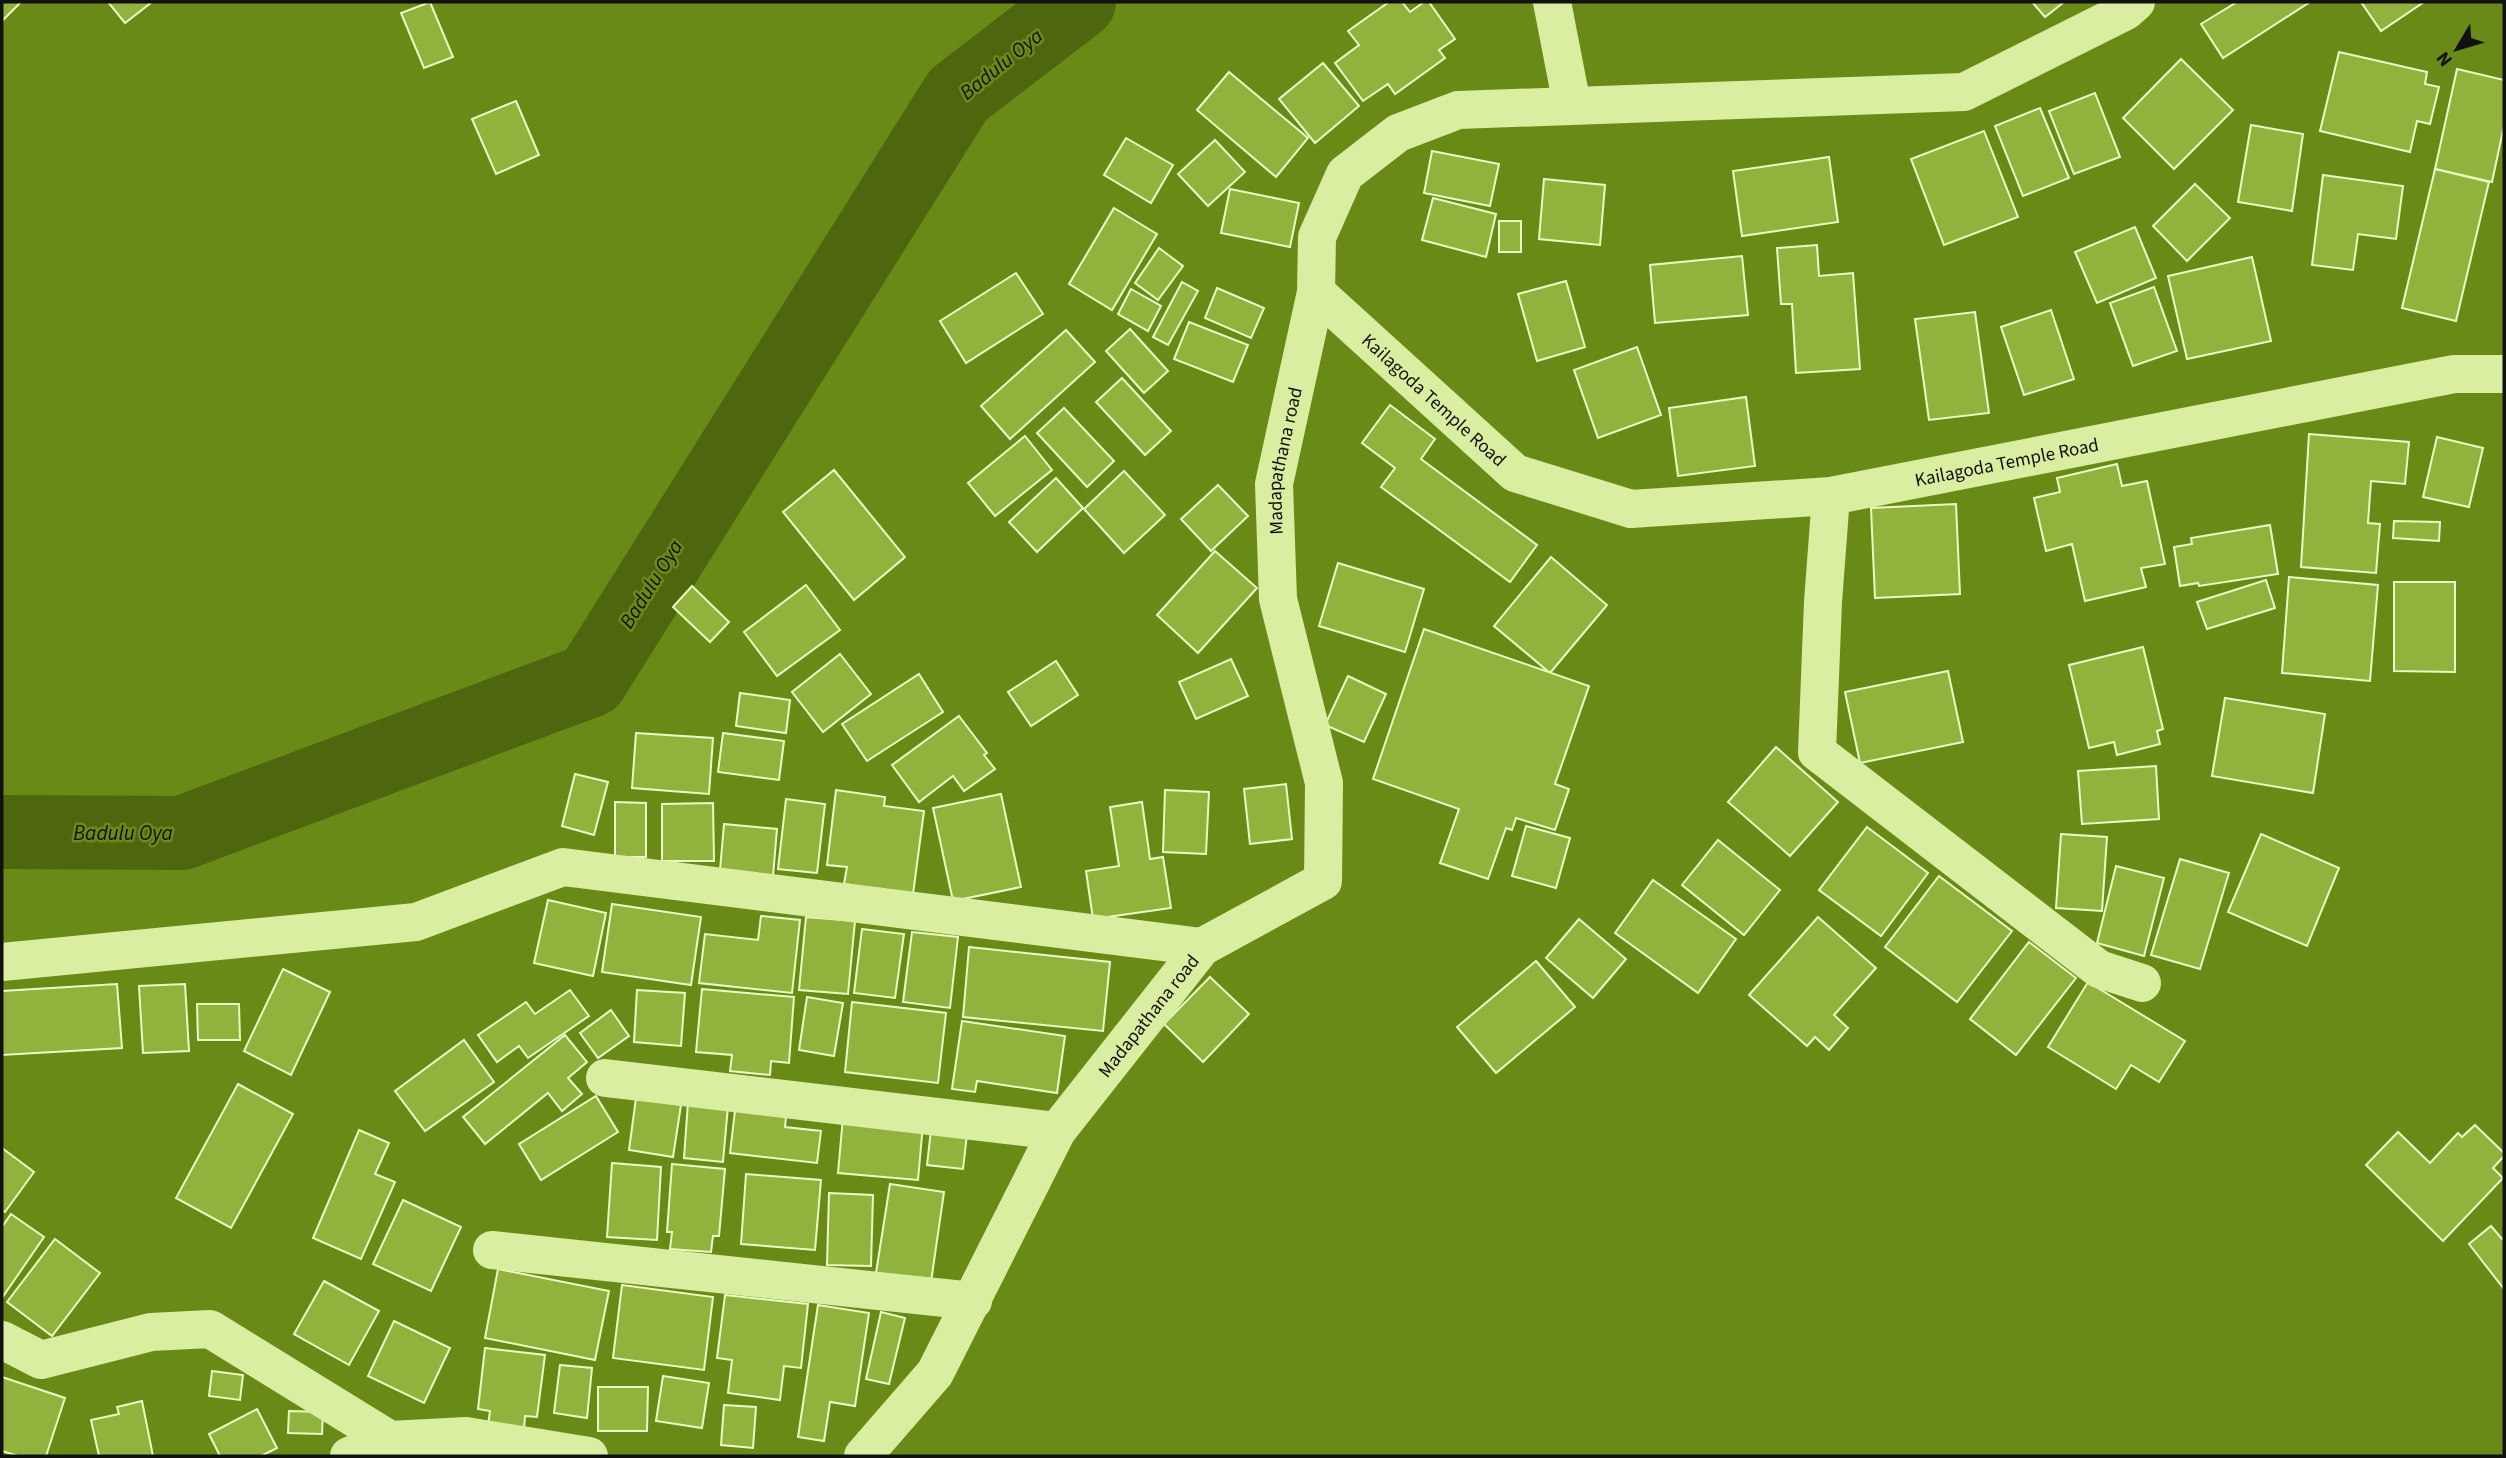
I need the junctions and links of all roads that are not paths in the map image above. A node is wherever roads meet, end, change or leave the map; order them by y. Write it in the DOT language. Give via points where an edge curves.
graph roads {
  1 [pos="1552,2"];
  2 [pos="2136,2"];
  3 [pos="1572,105"];
  4 [pos="1316,292"];
  5 [pos="2504,374"];
  6 [pos="1831,496"];
  7 [pos="1202,947"];
  8 [pos="2,962"];
  9 [pos="2143,984"];
  10 [pos="605,1078"];
  11 [pos="1057,1131"];
  12 [pos="492,1250"];
  13 [pos="973,1301"];
  14 [pos="2,1340"];
  15 [pos="390,1440"];
  16 [pos="471,1446"];
  17 [pos="349,1456"];
  18 [pos="589,1456"];
  19 [pos="863,1456"];
  1 -- 3 [label="street"];
  2 -- 3 [label="street" via="1964,92"];
  3 -- 4 [label="street" via="1458,110 1398,133 1345,174 1317,237"];
  4 -- 6 [label="street, Kailagoda Temple Road" via="1515,473 1630,509"];
  4 -- 7 [label="street, Madapathana road" via="1274,484 1278,599 1324,783 1323,881"];
  5 -- 6 [label="street, Kailagoda Temple Road" via="2454,374"];
  6 -- 9 [label="street" via="1816,752 2099,969"];
  7 -- 8 [label="street" via="563,867 416,922"];
  7 -- 11 [label="street, Madapathana road"];
  10 -- 11 [label="street"];
  11 -- 13 [label="street, Madapathana road"];
  12 -- 13 [label="street"];
  13 -- 19 [label="street, Madapathana road" via="935,1373"];
  14 -- 15 [label="street" via="41,1360 151,1332 210,1329"];
  15 -- 16 [label="street"];
  15 -- 17 [label="street"];
  16 -- 18 [label="street"];
}
